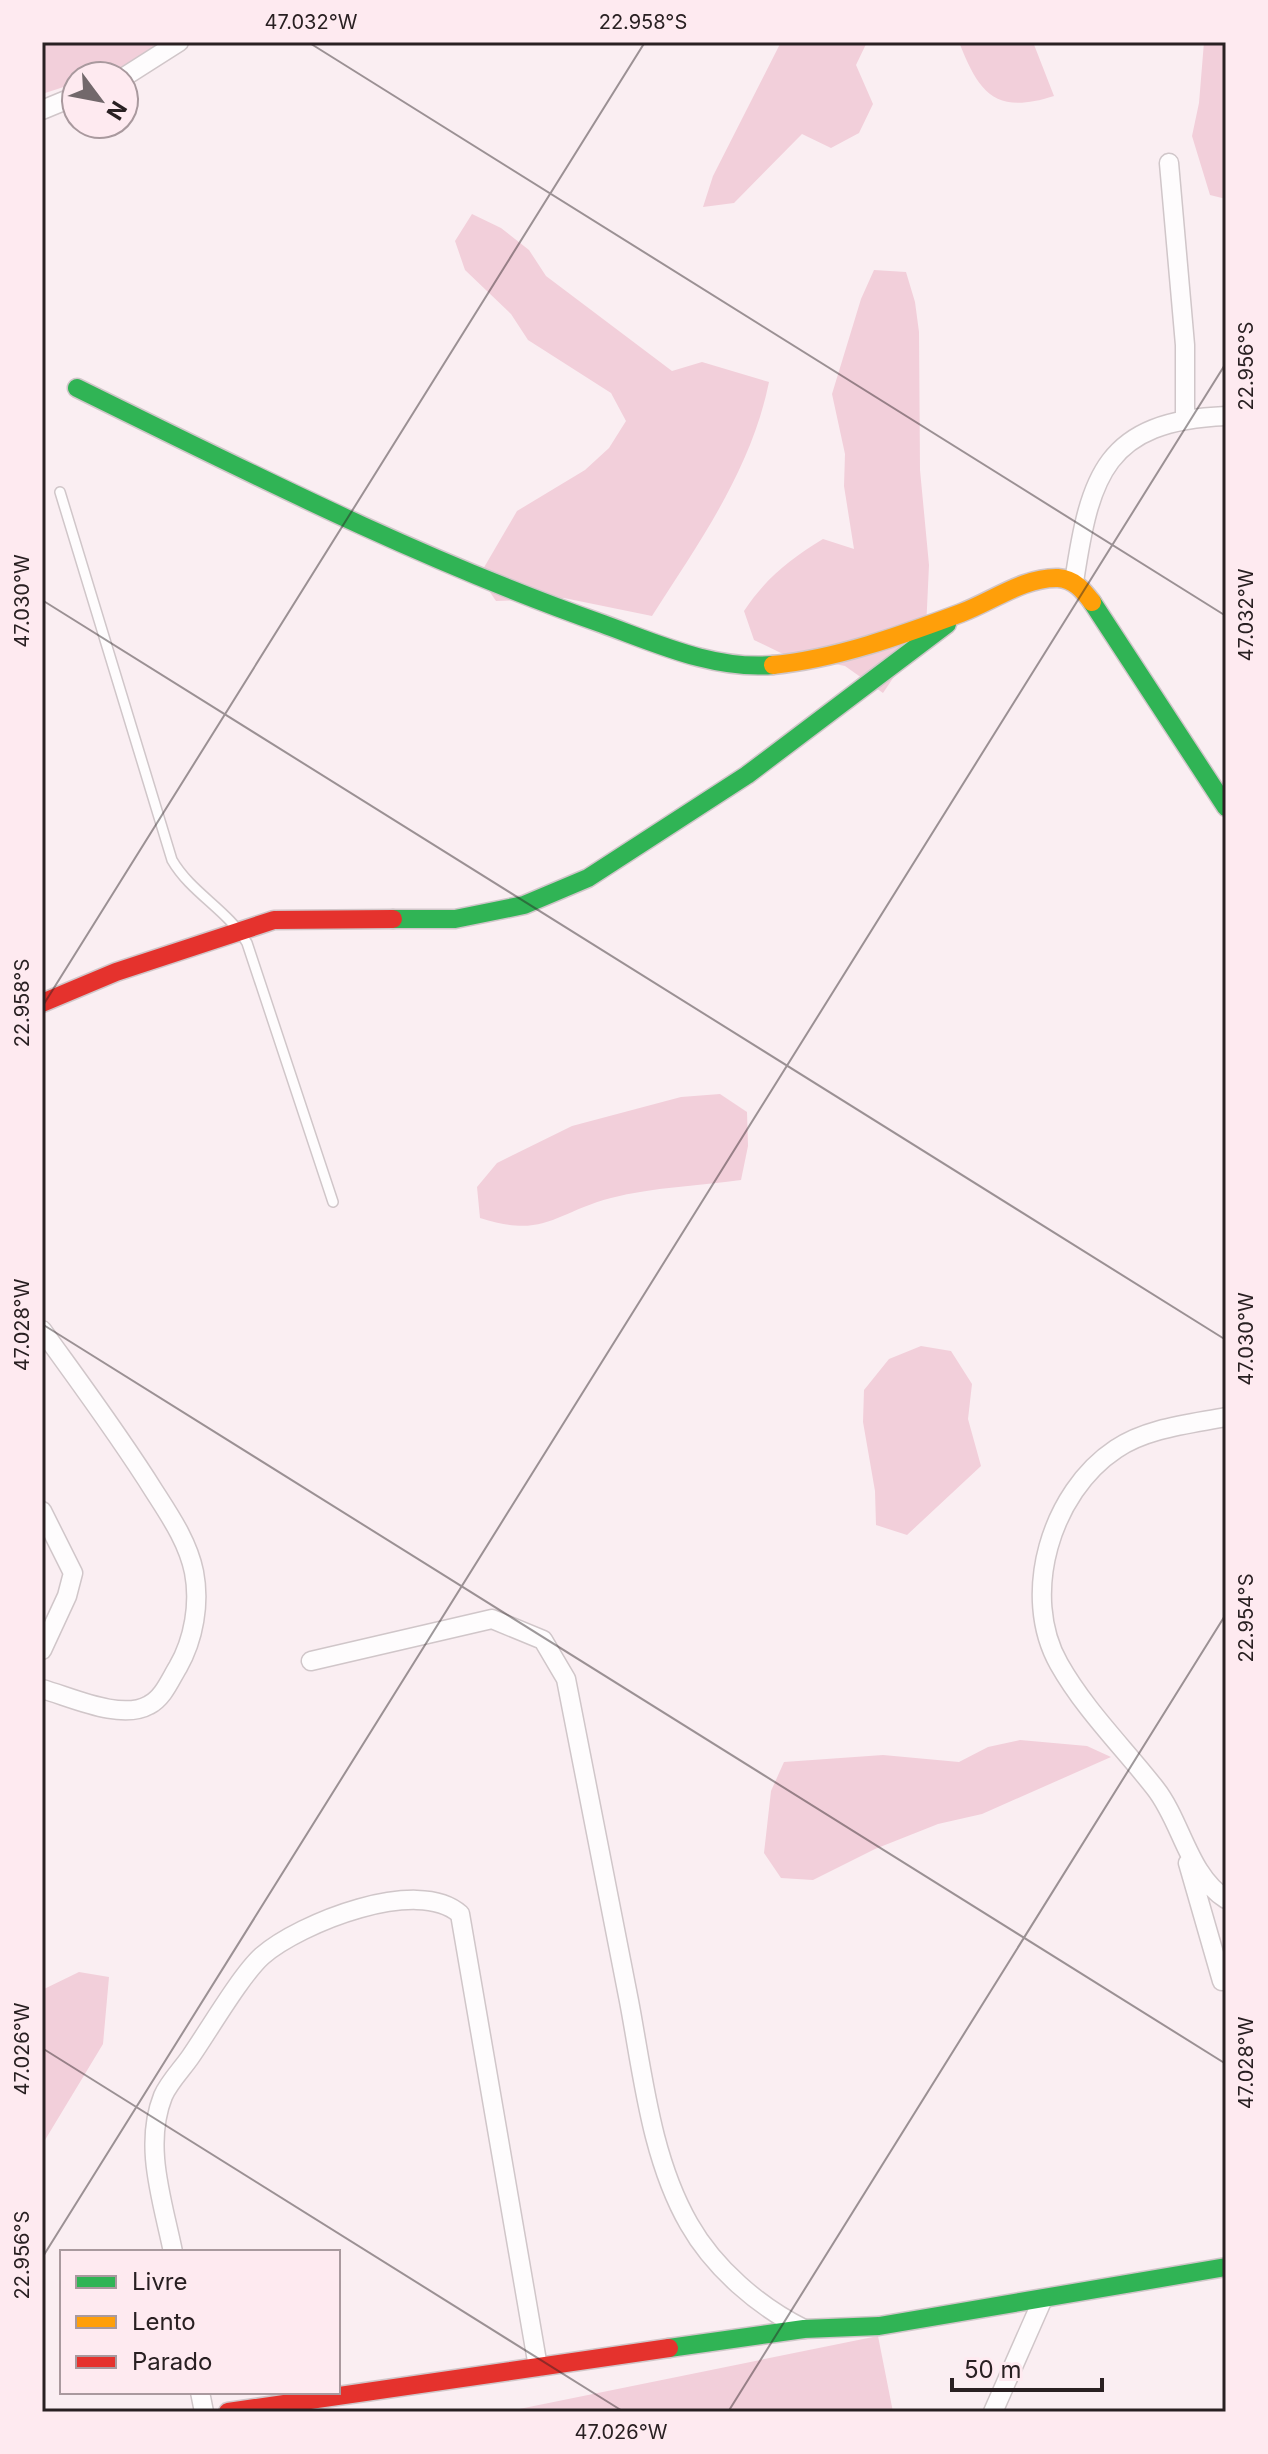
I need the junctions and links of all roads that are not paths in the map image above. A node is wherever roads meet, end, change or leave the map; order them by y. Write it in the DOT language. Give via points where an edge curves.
graph roads {
  1 [pos="179,42"];
  2 [pos="140,67"];
  3 [pos="1169,163"];
  4 [pos="77,388"];
  5 [pos="1226,416"];
  6 [pos="1185,418"];
  7 [pos="60,492"];
  8 [pos="1074,582"];
  9 [pos="962,613"];
  10 [pos="1226,807"];
  11 [pos="240,931"];
  12 [pos="42,1003"];
  13 [pos="333,1202"];
  14 [pos="42,1330"];
  15 [pos="1226,1417"];
  16 [pos="42,1511"];
  17 [pos="42,1650"];
  18 [pos="311,1661"];
  19 [pos="42,1689"];
  20 [pos="1182,1837"];
  21 [pos="1226,1899"];
  22 [pos="1225,1983"];
  23 [pos="173,2250"];
  24 [pos="1226,2267"];
  25 [pos="1042,2301"];
  26 [pos="804,2329"];
  27 [pos="538,2367"];
  28 [pos="228,2412"];
  29 [pos="993,2412"];
  1 -- 2 [label="street"];
  3 -- 6 [label="street" via="1185,345"];
  4 -- 9 [label="street" via="332,513 507,590 704,660 762,666 807,662"];
  5 -- 6 [label="street"];
  6 -- 8 [label="street" via="1139,435 1102,471 1083,522"];
  7 -- 11 [label="lane" via="172,860 184,881"];
  8 -- 9 [label="street" via="1035,580"];
  8 -- 10 [label="street"];
  9 -- 11 [label="street" via="747,775 588,878 524,905 455,919 274,920"];
  11 -- 12 [label="street"];
  11 -- 13 [label="lane"];
  14 -- 19 [label="street" via="125,1444 181,1533 194,1572 197,1613 182,1659 149,1705 110,1708"];
  15 -- 20 [label="street" via="1149,1433 1095,1466 1072,1494 1054,1531 1042,1598 1045,1631 1059,1663 1097,1720 1158,1791"];
  16 -- 17 [label="street" via="73,1573"];
  18 -- 26 [label="street" via="492,1619 543,1640 566,1679 650,2114 673,2191 690,2227 730,2275 774,2315"];
  20 -- 21 [label="street" via="1206,1881"];
  20 -- 22 [label="street"];
  23 -- 27 [label="street" via="152,2144 164,2095 261,1957 326,1918 401,1901 436,1901 460,1914"];
  24 -- 25 [label="street"];
  25 -- 26 [label="street" via="879,2326"];
  25 -- 29 [label="street"];
  26 -- 27 [label="street"];
  27 -- 28 [label="street"];
}
